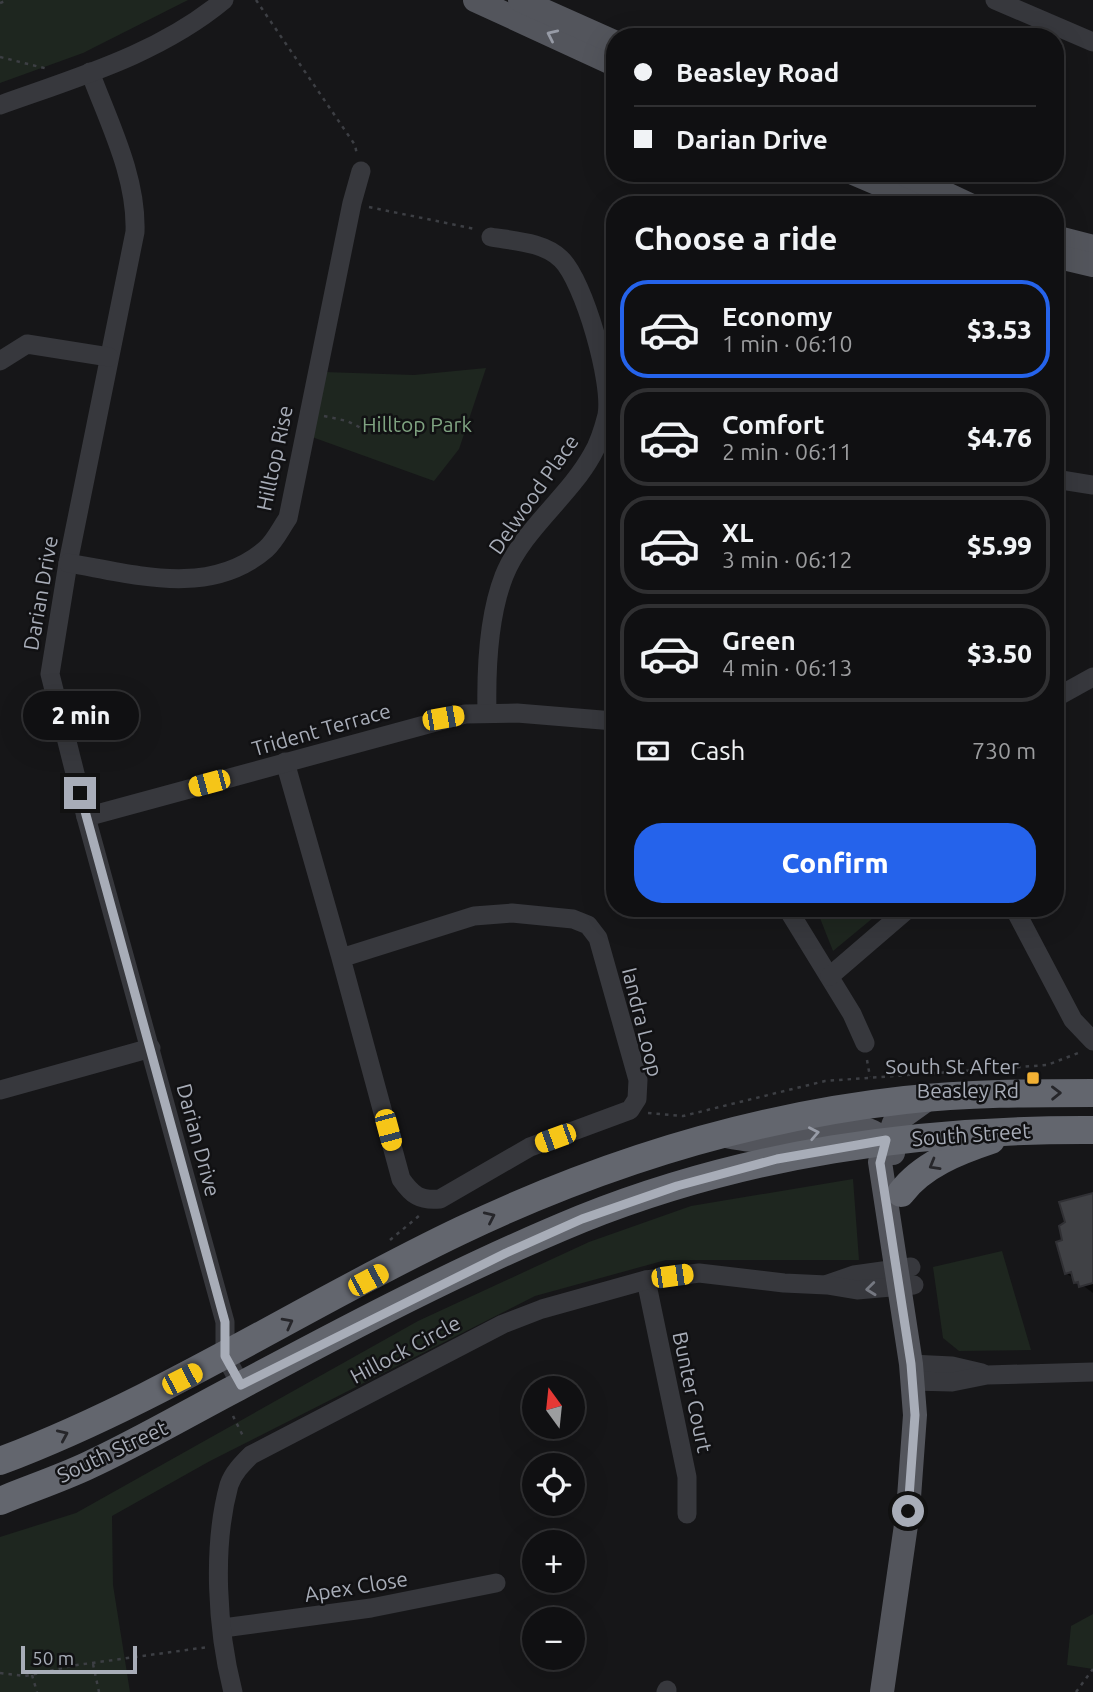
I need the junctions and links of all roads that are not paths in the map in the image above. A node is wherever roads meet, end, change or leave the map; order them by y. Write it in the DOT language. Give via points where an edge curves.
graph roads {
  1 [pos="224,0"];
  2 [pos="475,0"];
  3 [pos="520,0"];
  4 [pos="995,0"];
  5 [pos="1060,28"];
  6 [pos="1064,30"];
  7 [pos="606,38"];
  8 [pos="1093,42"];
  9 [pos="606,60"];
  10 [pos="90,72"];
  11 [pos="0,105"];
  12 [pos="361,171"];
  13 [pos="874,182"];
  14 [pos="921,182"];
  15 [pos="907,196"];
  16 [pos="951,196"];
  17 [pos="491,237"];
  18 [pos="1064,239"];
  19 [pos="1093,247"];
  20 [pos="1064,258"];
  21 [pos="1093,265"];
  22 [pos="109,357"];
  23 [pos="0,361"];
  24 [pos="606,394"];
  25 [pos="606,417"];
  26 [pos="1064,480"];
  27 [pos="1093,485"];
  28 [pos="68,563"];
  29 [pos="1093,677"];
  30 [pos="1064,693"];
  31 [pos="487,713"];
  32 [pos="606,720"];
  33 [pos="285,762"];
  34 [pos="86,817"];
  35 [pos="794,917"];
  36 [pos="899,917"];
  37 [pos="1019,917"];
  38 [pos="341,958"];
  39 [pos="830,976"];
  40 [pos="1093,1041"];
  41 [pos="865,1044"];
  42 [pos="151,1048"];
  43 [pos="0,1090"];
  44 [pos="1093,1093"];
  45 [pos="929,1098"];
  46 [pos="1020,1130"];
  47 [pos="1093,1130"];
  48 [pos="722,1135"];
  49 [pos="886,1140"];
  50 [pos="901,1193"];
  51 [pos="905,1277"];
  52 [pos="646,1280"];
  53 [pos="234,1352"];
  54 [pos="1093,1372"];
  55 [pos="918,1373"];
  56 [pos="249,1381"];
  57 [pos="0,1461"];
  58 [pos="0,1501"];
  59 [pos="687,1514"];
  60 [pos="496,1583"];
  61 [pos="224,1637"];
  62 [pos="233,1692"];
  63 [pos="882,1692"];
  1 -- 10 [label="street" via="151,48"];
  9 -- 2 [label="main road, one-way"];
  3 -- 7 [label="main road"];
  4 -- 5 [label="street"];
  6 -- 8 [label="street"];
  10 -- 11 [label="street"];
  10 -- 22 [label="street, Darian Drive" via="136,206 135,232"];
  12 -- 28 [label="street, Hilltop Rise" via="288,518 268,548 212,575 172,581"];
  13 -- 15 [label="main road"];
  14 -- 16 [label="main road"];
  17 -- 24 [label="street, Delwood Place" via="536,245 561,258 576,280 605,373"];
  18 -- 19 [label="main road"];
  20 -- 21 [label="main road"];
  22 -- 23 [label="street" via="27,344"];
  22 -- 28 [label="street, Darian Drive"];
  25 -- 31 [label="street, Delwood Place" via="593,455 518,551 505,575 494,608"];
  26 -- 27 [label="street"];
  28 -- 34 [label="street, Darian Drive" via="50,674"];
  29 -- 30 [label="street"];
  31 -- 32 [label="street, Trident Terrace"];
  31 -- 33 [label="street, Trident Terrace" via="443,718"];
  33 -- 34 [label="street, Trident Terrace"];
  33 -- 38 [label="street, Iandra Loop"];
  34 -- 42 [label="street, Darian Drive"];
  35 -- 39 [label="street"];
  36 -- 39 [label="street"];
  37 -- 40 [label="street" via="1073,1020"];
  38 -- 38 [label="street, Iandra Loop" via="401,1179 411,1194 425,1200 440,1199 530,1147 630,1110 637,1099 638,1080 631,1055 598,938 588,925 573,919 512,913 474,916"];
  39 -- 41 [label="street"];
  42 -- 43 [label="street"];
  42 -- 53 [label="street, Darian Drive"];
  45 -- 44 [label="highway, South Street, one-way"];
  45 -- 48 [label="highway, South Street" via="826,1112"];
  45 -- 49 [label="main road" via="894,1123"];
  46 -- 47 [label="highway, South Street"];
  46 -- 49 [label="highway, South Street"];
  46 -- 50 [label="highway, one-way" via="945,1158 917,1174"];
  48 -- 49 [label="main road, one-way" via="773,1141 859,1126"];
  53 -- 48 [label="highway, South Street, one-way" via="511,1207 624,1163"];
  49 -- 50 [label="main road" via="896,1160"];
  49 -- 51 [label="main road" via="880,1163"];
  49 -- 56 [label="highway, South Street" via="777,1159 677,1186 582,1219"];
  50 -- 51 [label="main road"];
  51 -- 52 [label="street, Hillock Circle" via="857,1290 699,1273"];
  51 -- 55 [label="main road"];
  52 -- 59 [label="street, Bunter Court" via="687,1477"];
  52 -- 61 [label="street, Hillock Circle" via="503,1324 251,1455 229,1484 218,1591"];
  53 -- 56 [label="street, Darian Drive"];
  57 -- 53 [label="highway, South Street, one-way" via="94,1422"];
  54 -- 55 [label="street" via="987,1375 952,1366"];
  55 -- 63 [label="main road" via="926,1397 915,1415 908,1511"];
  56 -- 58 [label="highway, South Street" via="86,1466"];
  60 -- 61 [label="street, Apex Close"];
  61 -- 62 [label="street, Hillock Circle"];
}
